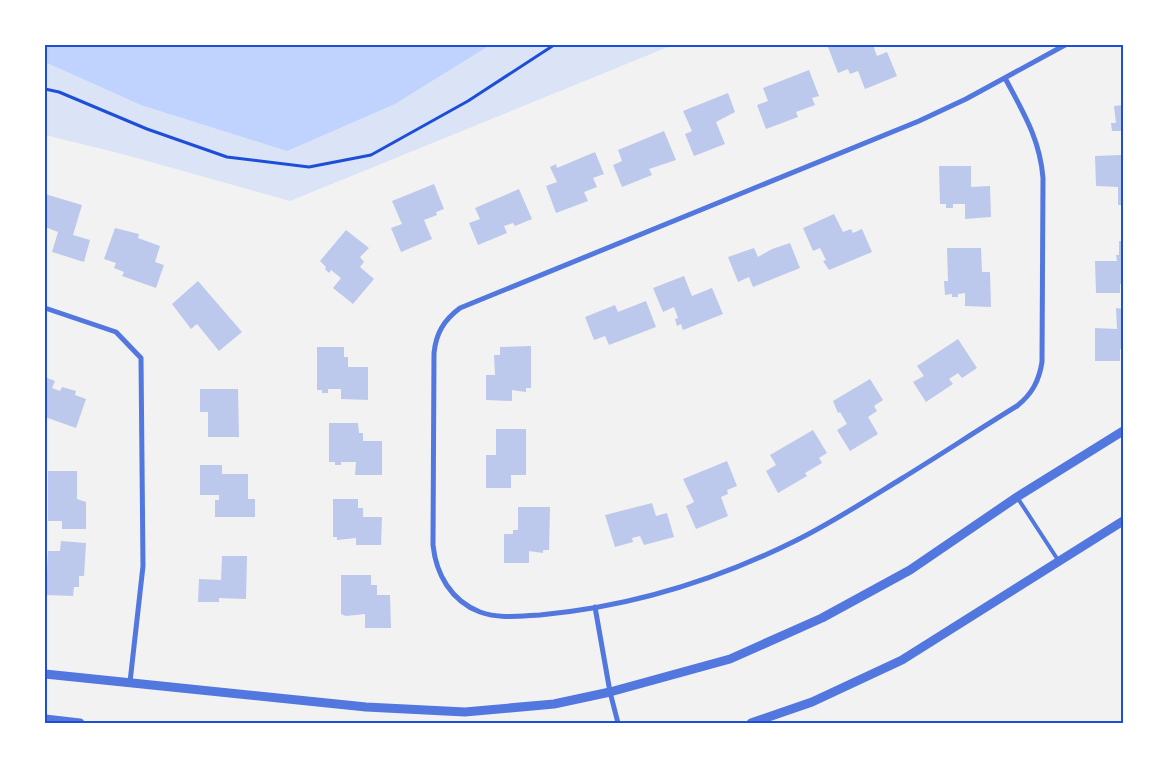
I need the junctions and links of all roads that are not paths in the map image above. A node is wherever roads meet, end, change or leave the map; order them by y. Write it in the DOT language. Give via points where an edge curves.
graph roads {
  1 [pos="1065,45"];
  2 [pos="1005,78"];
  3 [pos="45,308"];
  4 [pos="1123,431"];
  5 [pos="1016,497"];
  6 [pos="1123,521"];
  7 [pos="1058,560"];
  8 [pos="595,607"];
  9 [pos="45,674"];
  10 [pos="130,682"];
  11 [pos="610,692"];
  12 [pos="45,719"];
  13 [pos="618,722"];
  14 [pos="80,723"];
  15 [pos="751,723"];
  1 -- 2 [label="street"];
  2 -- 8 [label="street" via="1035,135 1043,178 1042,362 1035,387 1027,398 852,510 796,540 703,580 630,601"];
  2 -- 8 [label="street" via="919,121 460,308 448,318 439,331 434,353 433,545 439,573 456,597 481,613 510,617"];
  3 -- 10 [label="street" via="116,332 141,358 143,566"];
  4 -- 5 [label="street"];
  5 -- 7 [label="lane"];
  5 -- 11 [label="street" via="910,570 822,618 730,659"];
  6 -- 7 [label="street"];
  7 -- 15 [label="street" via="902,660 812,702"];
  8 -- 11 [label="street"];
  9 -- 10 [label="street"];
  10 -- 11 [label="street" via="366,707 465,712 554,704"];
  11 -- 13 [label="street"];
  12 -- 14 [label="street"];
}
